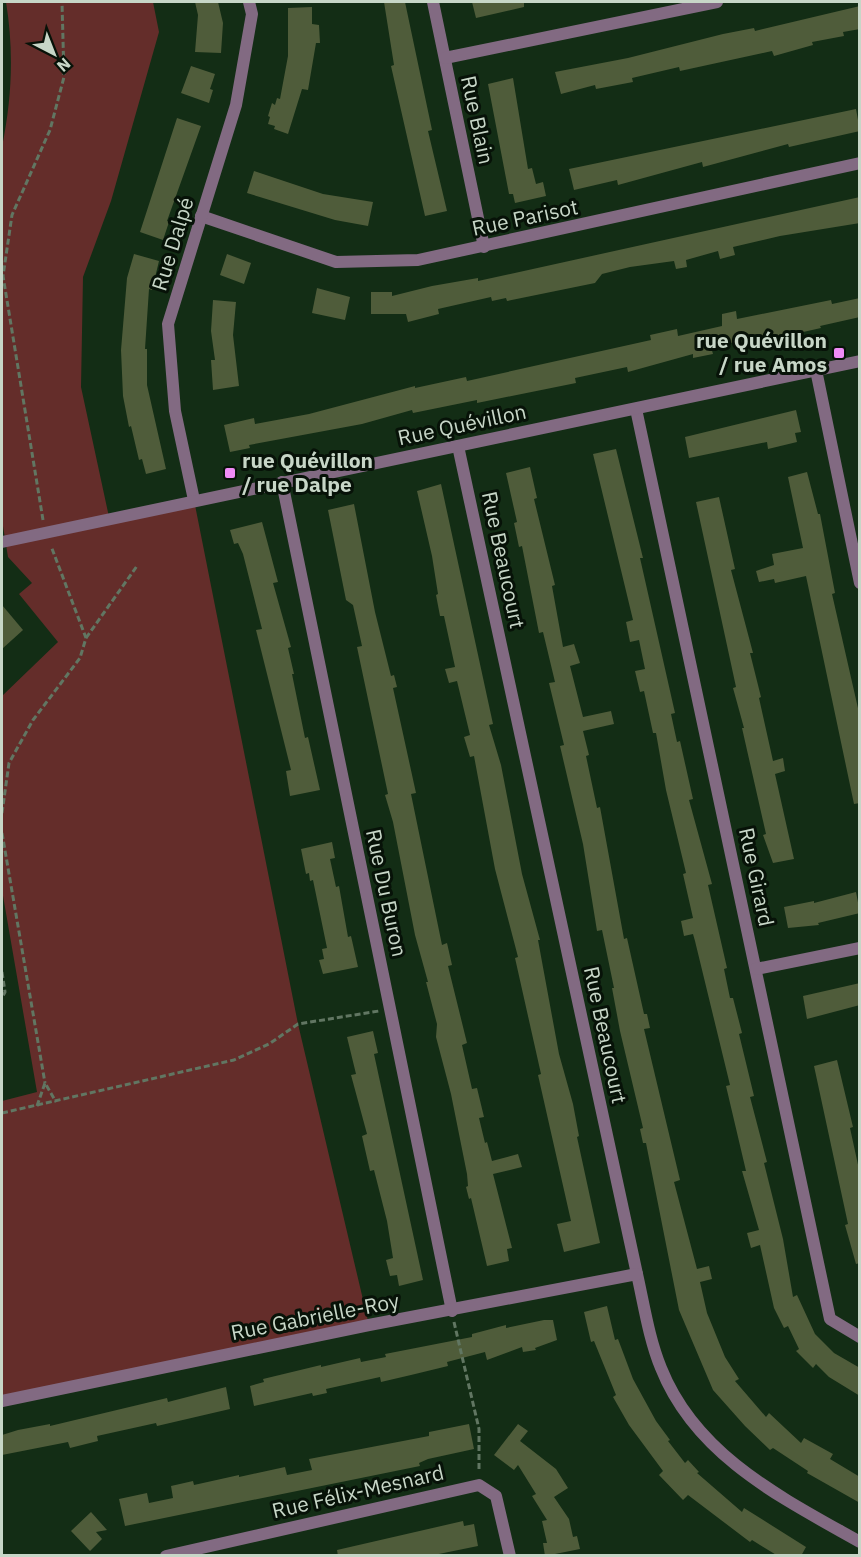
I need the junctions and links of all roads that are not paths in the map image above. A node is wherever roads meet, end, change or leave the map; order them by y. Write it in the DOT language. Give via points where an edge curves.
graph roads {
  1 [pos="249,2"];
  2 [pos="432,2"];
  3 [pos="717,2"];
  4 [pos="445,58"];
  5 [pos="860,163"];
  6 [pos="201,216"];
  7 [pos="484,247"];
  8 [pos="860,361"];
  9 [pos="816,370"];
  10 [pos="636,409"];
  11 [pos="458,446"];
  12 [pos="282,482"];
  13 [pos="194,500"];
  14 [pos="2,542"];
  15 [pos="856,551"];
  16 [pos="860,583"];
  17 [pos="860,948"];
  18 [pos="756,969"];
  19 [pos="637,1275"];
  20 [pos="452,1311"];
  21 [pos="860,1337"];
  22 [pos="2,1401"];
  23 [pos="860,1542"];
  24 [pos="166,1556"];
  25 [pos="510,1556"];
  1 -- 6 [label="street, Rue Dalpé" via="252,14 236,105"];
  2 -- 4 [label="street, Rue Blain"];
  3 -- 4 [label="street"];
  4 -- 7 [label="street, Rue Blain"];
  5 -- 7 [label="street, Rue Parisot"];
  6 -- 7 [label="street, Rue Parisot" via="336,262 418,260"];
  6 -- 13 [label="street, Rue Dalpé" via="168,324 176,411"];
  8 -- 9 [label="street, Rue Quévillon"];
  9 -- 10 [label="street, Rue Quévillon"];
  9 -- 15 [label="street"];
  10 -- 11 [label="street, Rue Quévillon"];
  10 -- 18 [label="street, Rue Girard"];
  11 -- 12 [label="street, Rue Quévillon"];
  11 -- 19 [label="street, Rue Beaucourt"];
  12 -- 13 [label="street, Rue Quévillon"];
  12 -- 20 [label="street, Rue Du Buron"];
  13 -- 14 [label="street, Rue Quévillon"];
  15 -- 16 [label="street"];
  17 -- 18 [label="street"];
  18 -- 21 [label="street, Rue Girard" via="831,1319"];
  19 -- 20 [label="street, Rue Gabrielle-Roy"];
  19 -- 23 [label="street, Rue Beaucourt" via="661,1368 689,1418 726,1459 778,1496"];
  20 -- 22 [label="street, Rue Gabrielle-Roy"];
  24 -- 25 [label="street, Rue Félix-Mesnard" via="479,1485 496,1496"];
}
